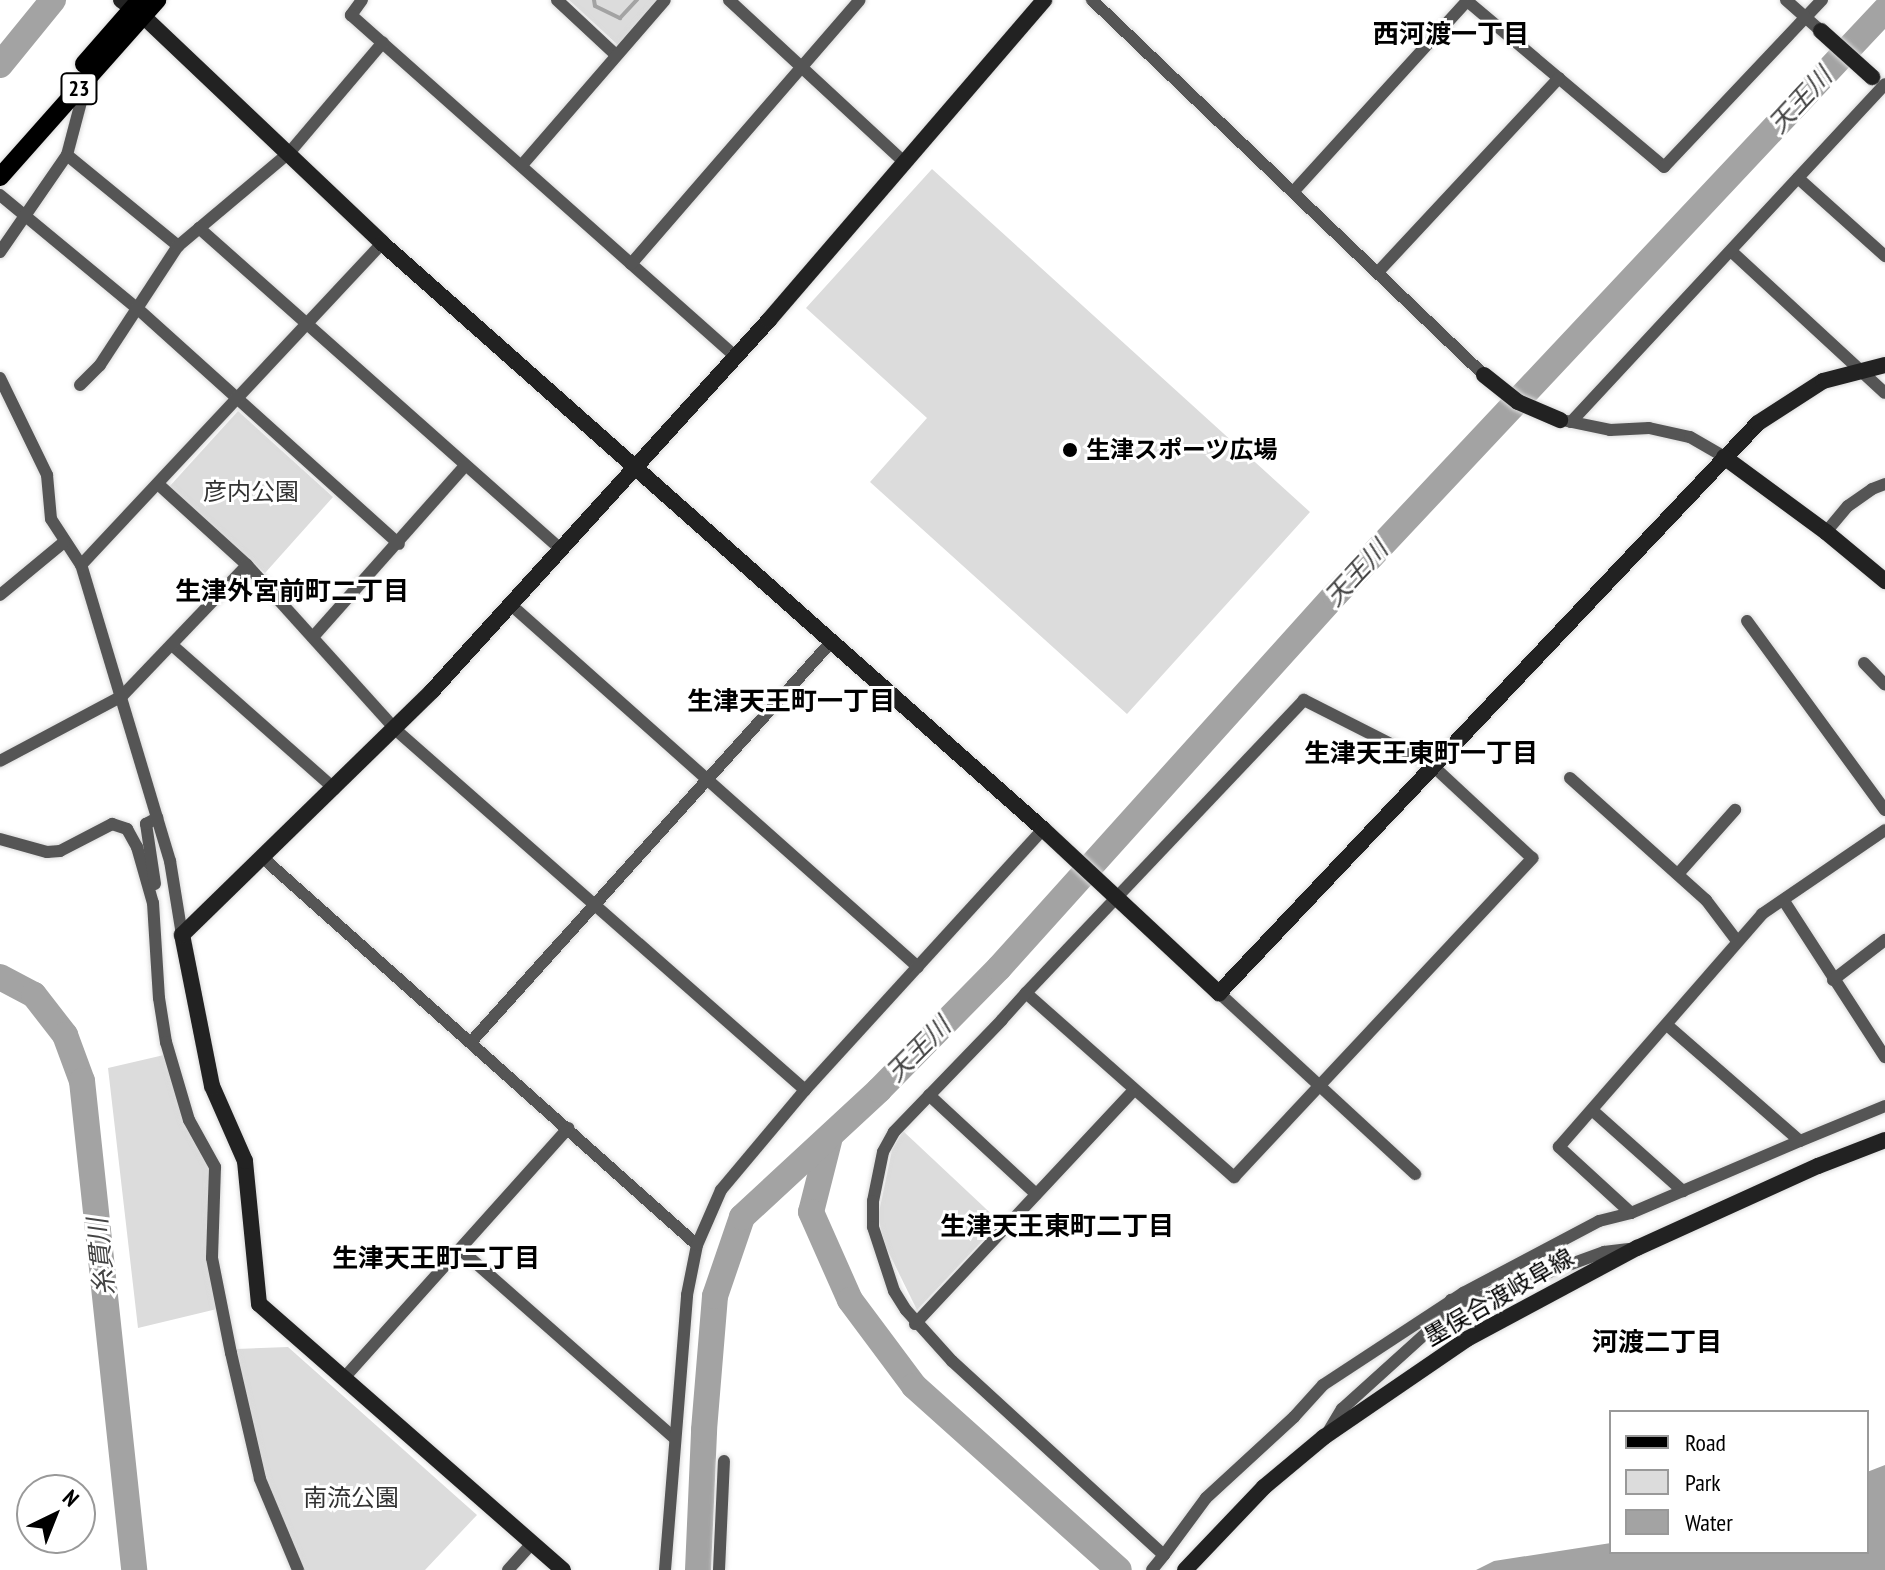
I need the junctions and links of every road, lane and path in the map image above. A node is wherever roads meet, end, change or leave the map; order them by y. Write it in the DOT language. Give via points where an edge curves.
graph roads {
  1 [pos="157,0"];
  2 [pos="362,0"];
  3 [pos="557,0"];
  4 [pos="665,0"];
  5 [pos="729,0"];
  6 [pos="860,0"];
  7 [pos="1044,0"];
  8 [pos="1092,0"];
  9 [pos="1467,0"];
  10 [pos="1786,0"];
  11 [pos="1822,0"];
  12 [pos="134,6"];
  13 [pos="1806,18"];
  14 [pos="1821,31"];
  15 [pos="383,42"];
  16 [pos="615,54"];
  17 [pos="801,68"];
  18 [pos="1559,78"];
  19 [pos="87,80"];
  20 [pos="1881,84"];
  21 [pos="289,153"];
  22 [pos="67,155"];
  23 [pos="0,159"];
  24 [pos="904,162"];
  25 [pos="522,165"];
  26 [pos="0,177"];
  27 [pos="1798,178"];
  28 [pos="1294,191"];
  29 [pos="0,195"];
  30 [pos="26,218"];
  31 [pos="199,228"];
  32 [pos="5,238"];
  33 [pos="382,243"];
  34 [pos="178,246"];
  35 [pos="1731,251"];
  36 [pos="0,252"];
  37 [pos="1885,256"];
  38 [pos="631,264"];
  39 [pos="1379,271"];
  40 [pos="138,309"];
  41 [pos="307,325"];
  42 [pos="736,357"];
  43 [pos="1885,365"];
  44 [pos="1859,369"];
  45 [pos="1484,375"];
  46 [pos="0,378"];
  47 [pos="80,385"];
  48 [pos="1885,393"];
  49 [pos="238,399"];
  50 [pos="1566,421"];
  51 [pos="1724,457"];
  52 [pos="465,466"];
  53 [pos="635,466"];
  54 [pos="158,484"];
  55 [pos="1885,484"];
  56 [pos="1826,532"];
  57 [pos="64,542"];
  58 [pos="399,544"];
  59 [pos="560,549"];
  60 [pos="81,565"];
  61 [pos="247,565"];
  62 [pos="1885,581"];
  63 [pos="0,595"];
  64 [pos="510,604"];
  65 [pos="1747,621"];
  66 [pos="313,637"];
  67 [pos="832,641"];
  68 [pos="172,645"];
  69 [pos="1864,663"];
  70 [pos="1885,685"];
  71 [pos="122,696"];
  72 [pos="396,730"];
  73 [pos="0,761"];
  74 [pos="1432,765"];
  75 [pos="1570,778"];
  76 [pos="710,779"];
  77 [pos="335,789"];
  78 [pos="1735,810"];
  79 [pos="1885,810"];
  80 [pos="157,818"];
  81 [pos="1885,830"];
  82 [pos="1048,833"];
  83 [pos="0,839"];
  84 [pos="263,858"];
  85 [pos="1678,874"];
  86 [pos="1114,894"];
  87 [pos="1784,901"];
  88 [pos="153,903"];
  89 [pos="594,908"];
  90 [pos="182,935"];
  91 [pos="1885,940"];
  92 [pos="1737,941"];
  93 [pos="918,967"];
  94 [pos="1833,980"];
  95 [pos="1026,993"];
  96 [pos="1219,993"];
  97 [pos="1667,1025"];
  98 [pos="471,1042"];
  99 [pos="1885,1057"];
  100 [pos="1318,1086"];
  101 [pos="805,1090"];
  102 [pos="1134,1090"];
  103 [pos="929,1095"];
  104 [pos="1885,1106"];
  105 [pos="1592,1110"];
  106 [pos="568,1128"];
  107 [pos="1885,1140"];
  108 [pos="1800,1141"];
  109 [pos="1415,1174"];
  110 [pos="1683,1191"];
  111 [pos="1036,1194"];
  112 [pos="1631,1213"];
  113 [pos="697,1245"];
  114 [pos="1637,1248"];
  115 [pos="461,1250"];
  116 [pos="1451,1300"];
  117 [pos="915,1324"];
  118 [pos="344,1378"];
  119 [pos="1324,1437"];
  120 [pos="674,1438"];
  121 [pos="724,1461"];
  122 [pos="532,1543"];
  123 [pos="1164,1555"];
  124 [pos="298,1570"];
  125 [pos="508,1570"];
  126 [pos="563,1570"];
  127 [pos="665,1570"];
  128 [pos="719,1570"];
  129 [pos="1152,1570"];
  130 [pos="1185,1570"];
  1 -- 12 [label="main road, 23"];
  2 -- 15 [label="street" via="351,15"];
  3 -- 16 [label="street"];
  4 -- 16 [label="street"];
  5 -- 17 [label="street"];
  6 -- 17 [label="street"];
  7 -- 24 [label="street"];
  8 -- 28 [label="street"];
  9 -- 18 [label="street"];
  9 -- 28 [label="street"];
  10 -- 13 [label="street"];
  11 -- 13 [label="street"];
  12 -- 19 [label="main road, 23"];
  12 -- 21 [label="street"];
  12 -- 23 [label="main road, 23"];
  13 -- 14 [label="street"];
  13 -- 18 [label="street" via="1664,167"];
  14 -- 20 [label="street"];
  15 -- 21 [label="street"];
  15 -- 25 [label="street"];
  16 -- 25 [label="street"];
  17 -- 24 [label="street"];
  17 -- 38 [label="street"];
  18 -- 39 [label="street"];
  19 -- 22 [label="street"];
  19 -- 26 [label="main road, 23"];
  20 -- 27 [label="street"];
  21 -- 31 [label="street"];
  21 -- 33 [label="street"];
  22 -- 30 [label="street"];
  22 -- 34 [label="street"];
  24 -- 42 [label="street"];
  25 -- 38 [label="street"];
  27 -- 35 [label="street"];
  27 -- 37 [label="street"];
  28 -- 39 [label="street"];
  29 -- 30 [label="street"];
  30 -- 32 [label="street"];
  30 -- 40 [label="street"];
  31 -- 34 [label="street"];
  31 -- 41 [label="street"];
  32 -- 36 [label="street"];
  33 -- 41 [label="street"];
  33 -- 53 [label="street"];
  34 -- 40 [label="street"];
  35 -- 44 [label="street"];
  35 -- 50 [label="street"];
  38 -- 42 [label="street"];
  39 -- 45 [label="street"];
  40 -- 47 [label="street"];
  40 -- 49 [label="street"];
  41 -- 49 [label="street"];
  41 -- 52 [label="street"];
  42 -- 53 [label="street"];
  43 -- 44 [label="street"];
  44 -- 48 [label="street"];
  44 -- 51 [label="street" via="1790,399"];
  45 -- 50 [label="street" via="1518,402"];
  46 -- 57 [label="street" via="47,475 51,519"];
  49 -- 54 [label="street"];
  49 -- 58 [label="street"];
  50 -- 51 [label="street" via="1690,437"];
  51 -- 56 [label="street"];
  51 -- 74 [label="street"];
  52 -- 58 [label="street"];
  52 -- 59 [label="street"];
  53 -- 59 [label="street"];
  53 -- 67 [label="street"];
  54 -- 60 [label="street"];
  54 -- 61 [label="street"];
  55 -- 56 [label="street" via="1848,506"];
  56 -- 62 [label="street"];
  57 -- 60 [label="street"];
  57 -- 63 [label="street"];
  58 -- 66 [label="street"];
  59 -- 64 [label="street"];
  60 -- 71 [label="street"];
  61 -- 66 [label="street"];
  61 -- 68 [label="street"];
  64 -- 72 [label="street"];
  64 -- 76 [label="street"];
  65 -- 79 [label="street"];
  66 -- 72 [label="street"];
  67 -- 76 [label="street"];
  67 -- 82 [label="street"];
  68 -- 71 [label="street"];
  68 -- 77 [label="street"];
  69 -- 70 [label="street"];
  71 -- 73 [label="street"];
  71 -- 80 [label="street"];
  72 -- 77 [label="street"];
  72 -- 89 [label="street"];
  74 -- 86 [label="street" via="1304,700"];
  74 -- 96 [label="street"];
  74 -- 100 [label="street" via="1532,858"];
  75 -- 85 [label="street"];
  76 -- 89 [label="street"];
  76 -- 93 [label="street"];
  77 -- 84 [label="street"];
  78 -- 85 [label="street"];
  80 -- 88 [label="street" via="146,824"];
  80 -- 90 [label="street"];
  81 -- 87 [label="street"];
  82 -- 86 [label="street"];
  82 -- 93 [label="street"];
  83 -- 88 [label="street" via="60,851 112,824 121,825 137,847"];
  84 -- 90 [label="street"];
  84 -- 98 [label="street"];
  85 -- 92 [label="street"];
  86 -- 95 [label="street"];
  86 -- 96 [label="street"];
  87 -- 92 [label="street" via="1762,914"];
  87 -- 94 [label="street"];
  88 -- 124 [label="street" via="166,1042 189,1120 215,1167 212,1258 231,1353 260,1479"];
  89 -- 98 [label="street"];
  89 -- 101 [label="street"];
  90 -- 118 [label="street" via="212,1086 245,1161 259,1304"];
  91 -- 94 [label="street"];
  92 -- 97 [label="street"];
  93 -- 101 [label="street"];
  94 -- 99 [label="street"];
  95 -- 102 [label="street"];
  95 -- 103 [label="street"];
  96 -- 100 [label="street"];
  97 -- 105 [label="street"];
  97 -- 108 [label="street"];
  98 -- 106 [label="street"];
  100 -- 102 [label="street" via="1234,1177"];
  100 -- 109 [label="street"];
  101 -- 113 [label="street" via="721,1190"];
  102 -- 111 [label="street"];
  103 -- 111 [label="street"];
  103 -- 117 [label="street" via="894,1132 883,1152 873,1201 877,1245 894,1291"];
  104 -- 108 [label="street"];
  105 -- 110 [label="street"];
  105 -- 112 [label="street" via="1559,1147"];
  106 -- 113 [label="street"];
  106 -- 115 [label="street"];
  107 -- 114 [label="street, 墨俣合渡岐阜線"];
  108 -- 110 [label="street"];
  110 -- 112 [label="street"];
  111 -- 117 [label="street"];
  112 -- 116 [label="street" via="1599,1221"];
  113 -- 120 [label="street" via="680,1346"];
  114 -- 116 [label="street" via="1604,1252 1470,1301"];
  114 -- 119 [label="street, 墨俣合渡岐阜線" via="1467,1339"];
  115 -- 118 [label="street"];
  115 -- 120 [label="street"];
  116 -- 119 [label="street" via="1446,1315 1342,1409"];
  116 -- 123 [label="street" via="1323,1385 1206,1498"];
  117 -- 123 [label="street"];
  118 -- 122 [label="street"];
  119 -- 130 [label="street, 墨俣合渡岐阜線" via="1264,1487"];
  120 -- 127 [label="street"];
  121 -- 128 [label="street"];
  122 -- 125 [label="street"];
  122 -- 126 [label="street"];
  123 -- 129 [label="street"];
}
